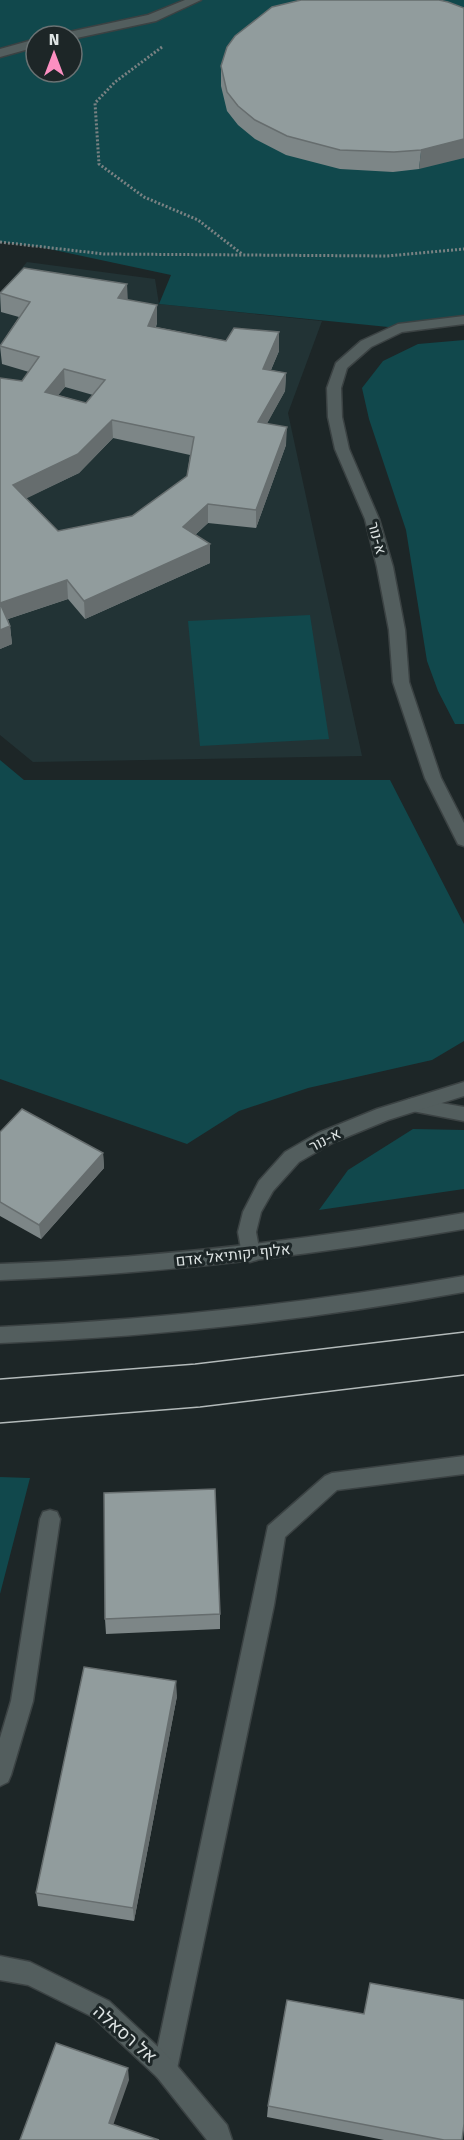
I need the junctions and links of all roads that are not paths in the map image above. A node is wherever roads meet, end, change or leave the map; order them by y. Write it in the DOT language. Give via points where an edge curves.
graph roads {
  1 [pos="195,0"];
  2 [pos="84,33"];
  3 [pos="24,46"];
  4 [pos="0,53"];
  5 [pos="464,320"];
  6 [pos="464,840"];
  7 [pos="464,1089"];
  8 [pos="413,1105"];
  9 [pos="464,1114"];
  10 [pos="464,1221"];
  11 [pos="250,1254"];
  12 [pos="0,1272"];
  13 [pos="464,1284"];
  14 [pos="0,1335"];
  15 [pos="464,1465"];
  16 [pos="50,1519"];
  17 [pos="0,1775"];
  18 [pos="0,1968"];
  19 [pos="165,2069"];
  20 [pos="220,2140"];
  1 -- 2 [label="street" via="152,18"];
  3 -- 4 [label="street"];
  5 -- 6 [label="street, א-נור" via="398,328 366,344 341,366 334,388 342,449 372,519 385,567 397,630 401,682 433,778"];
  7 -- 8 [label="street, א-נור"];
  8 -- 9 [label="street"];
  8 -- 11 [label="street, א-נור" via="325,1138 292,1157 266,1186 252,1212 247,1232"];
  10 -- 11 [label="street, אלוף יקותיאל אדם"];
  11 -- 12 [label="street, אלוף יקותיאל אדם" via="85,1270"];
  13 -- 14 [label="street" via="263,1315 87,1332"];
  15 -- 19 [label="street" via="332,1482 275,1533"];
  16 -- 17 [label="street" via="22,1701"];
  18 -- 19 [label="street, אל רסאלה" via="30,1974 101,2009"];
  19 -- 20 [label="street, אל רסאלה"];
}
